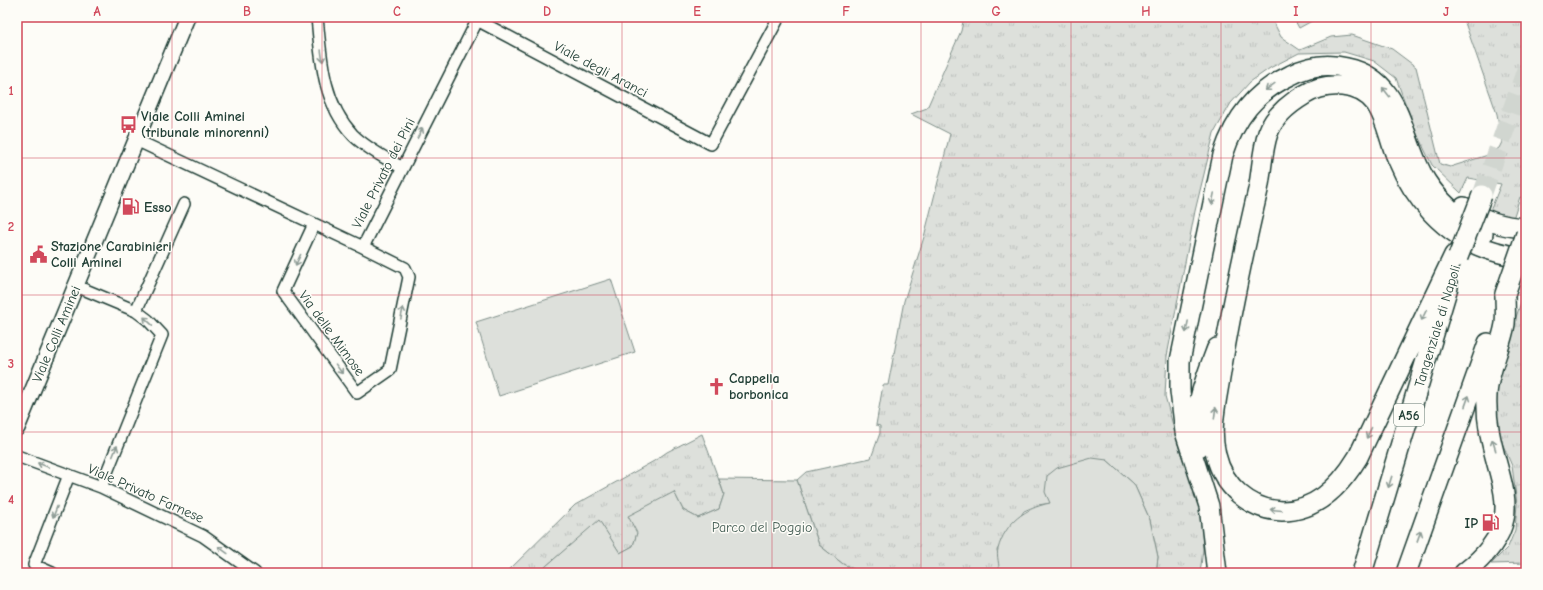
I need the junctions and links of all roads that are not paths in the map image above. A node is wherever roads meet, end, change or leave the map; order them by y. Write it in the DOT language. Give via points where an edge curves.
graph roads {
  1 [pos="186,17"];
  2 [pos="317,17"];
  3 [pos="779,17"];
  4 [pos="478,19"];
  5 [pos="1403,127"];
  6 [pos="136,140"];
  7 [pos="402,168"];
  8 [pos="1482,195"];
  9 [pos="184,204"];
  10 [pos="314,224"];
  11 [pos="1526,228"];
  12 [pos="1526,234"];
  13 [pos="363,247"];
  14 [pos="1526,255"];
  15 [pos="1456,256"];
  16 [pos="76,286"];
  17 [pos="1505,294"];
  18 [pos="1232,307"];
  19 [pos="136,311"];
  20 [pos="1425,364"];
  21 [pos="17,428"];
  22 [pos="1390,434"];
  23 [pos="17,456"];
  24 [pos="69,475"];
  25 [pos="100,487"];
  26 [pos="1212,523"];
  27 [pos="52,573"];
  28 [pos="255,573"];
  29 [pos="1210,573"];
  30 [pos="1217,573"];
  31 [pos="1228,573"];
  32 [pos="1362,573"];
  33 [pos="1406,573"];
  34 [pos="1464,573"];
  1 -- 6 [label="main road, Viale Colli Aminei"];
  2 -- 7 [label="street, one-way" via="326,88 336,115 354,136"];
  3 -- 4 [label="street, Viale degli Aranci" via="712,144"];
  7 -- 4 [label="street, Viale Privato dei Pini, one-way"];
  5 -- 11 [label="highway" via="1433,176 1461,205 1487,221 1502,226"];
  5 -- 14 [label="highway" via="1426,182 1445,205 1482,234"];
  5 -- 26 [label="highway, one-way" via="1392,100 1377,82 1356,69 1326,65 1300,70 1271,86 1246,108 1234,128 1219,174 1180,361 1180,391 1185,432"];
  6 -- 10 [label="street, Viale Privato dei Pini"];
  6 -- 16 [label="main road, Viale Colli Aminei"];
  7 -- 13 [label="street, Viale Privato dei Pini"];
  8 -- 15 [label="highway, bridge"];
  9 -- 19 [label="street"];
  10 -- 13 [label="street, Viale Privato dei Pini"];
  10 -- 13 [label="street, Via delle Mimose, one-way" via="283,292 356,393 390,370 409,277 405,268"];
  12 -- 17 [label="highway, bridge"];
  14 -- 18 [label="highway" via="1516,257 1502,254 1472,243 1449,230 1426,207 1408,181 1376,104 1355,88 1330,86 1306,93 1294,101 1274,121 1268,132 1262,173"];
  15 -- 18 [label="highway, one-way" via="1358,457 1328,493 1305,507 1293,510 1267,509 1244,499 1228,482 1218,465 1214,426"];
  15 -- 20 [label="highway, Tangenziale di Napoli / A56"];
  16 -- 19 [label="street"];
  16 -- 21 [label="main road, Viale Colli Aminei"];
  33 -- 17 [label="highway, one-way"];
  34 -- 17 [label="highway, one-way" via="1494,550 1508,532 1511,522 1511,501 1492,438 1487,410 1488,383 1504,324"];
  18 -- 31 [label="highway" via="1199,396 1197,421 1200,449 1218,507"];
  25 -- 19 [label="street, one-way" via="162,335"];
  20 -- 22 [label="highway"];
  20 -- 32 [label="highway, Tangenziale di Napoli / A56, one-way"];
  24 -- 23 [label="street, Viale Privato Farnese, one-way"];
  24 -- 25 [label="street, Viale Privato Farnese"];
  24 -- 27 [label="street, one-way" via="34,565"];
  28 -- 25 [label="street, Viale Privato Farnese, one-way" via="203,536"];
  26 -- 29 [label="highway"];
  26 -- 30 [label="highway"];
}
